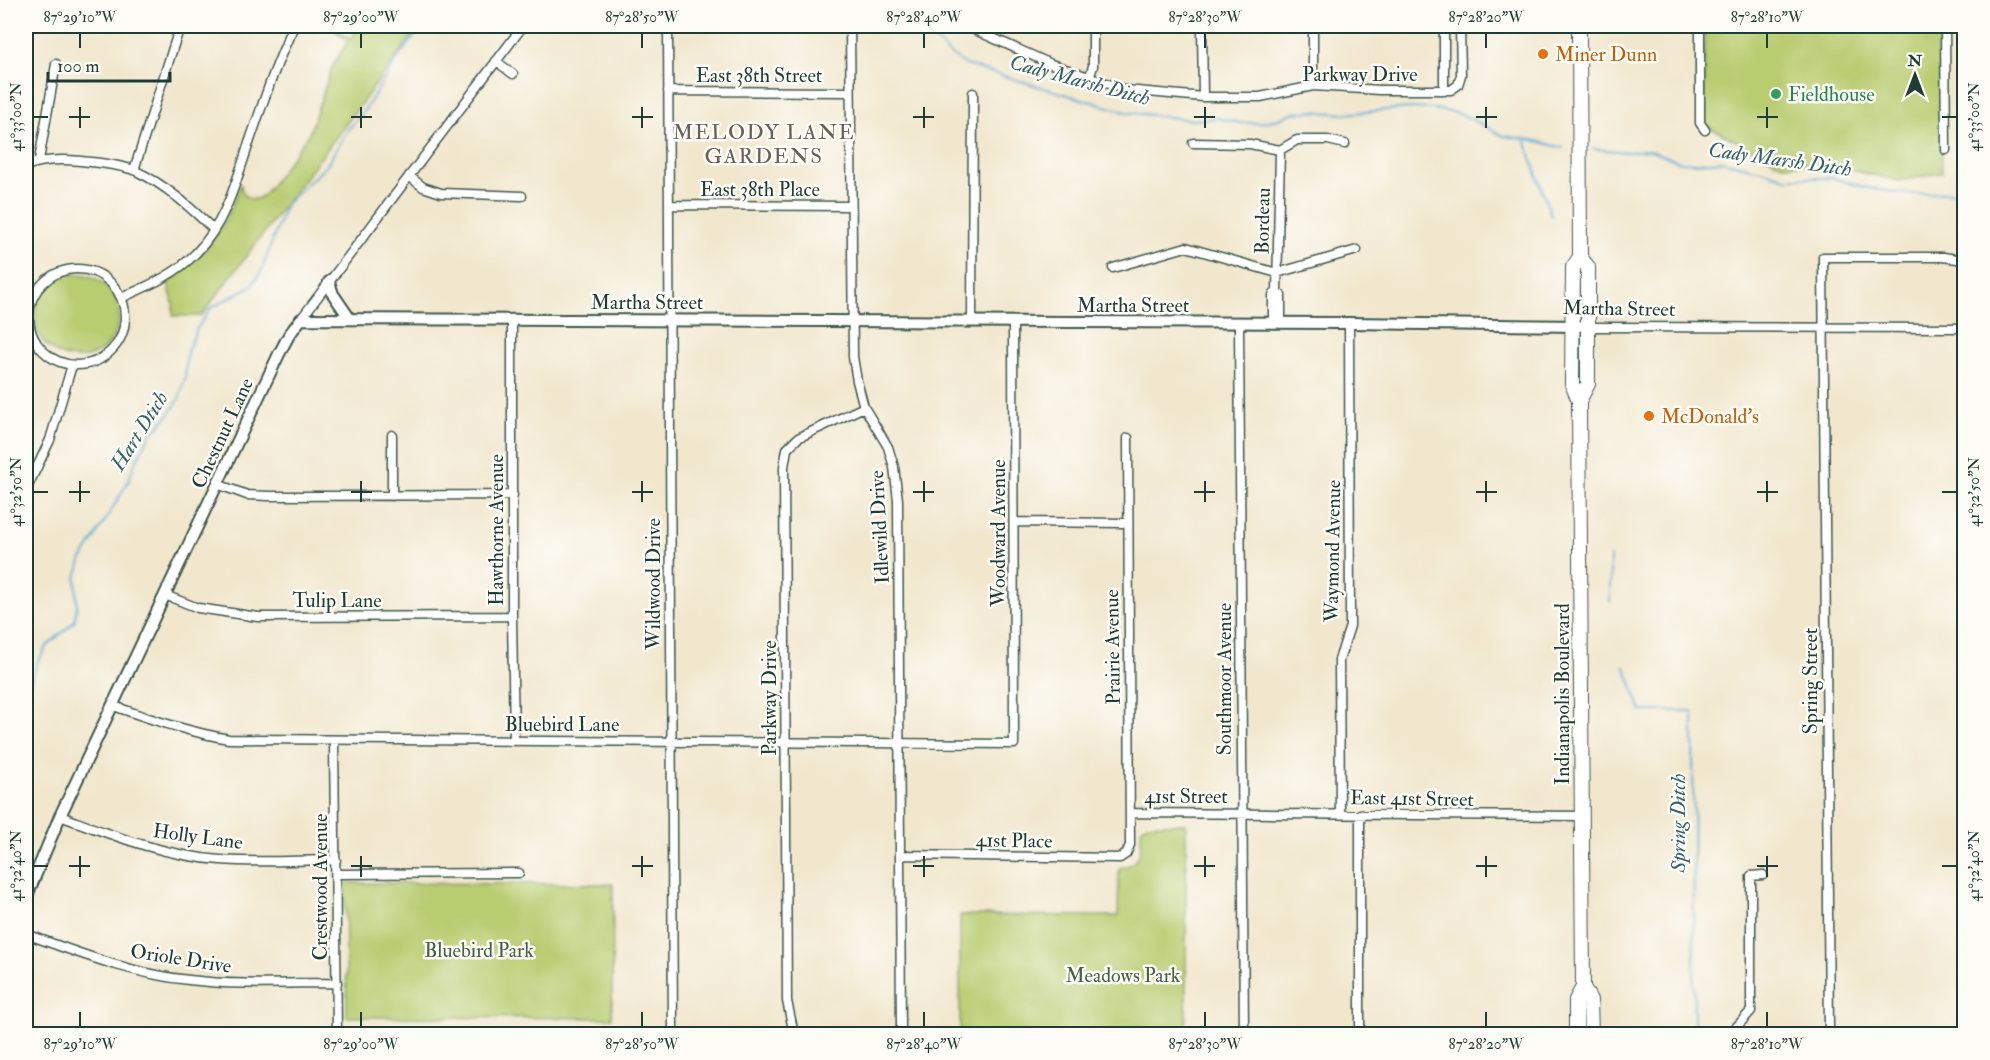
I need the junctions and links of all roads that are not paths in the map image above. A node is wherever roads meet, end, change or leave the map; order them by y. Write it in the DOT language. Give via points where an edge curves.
graph roads {
  1 [pos="180,26"];
  2 [pos="294,26"];
  3 [pos="523,26"];
  4 [pos="668,26"];
  5 [pos="850,26"];
  6 [pos="966,26"];
  7 [pos="1093,26"];
  8 [pos="1202,26"];
  9 [pos="1313,26"];
  10 [pos="1444,26"];
  11 [pos="1460,26"];
  12 [pos="1579,26"];
  13 [pos="1700,26"];
  14 [pos="1945,26"];
  15 [pos="496,61"];
  16 [pos="56,64"];
  17 [pos="513,74"];
  18 [pos="1089,79"];
  19 [pos="1313,86"];
  20 [pos="668,91"];
  21 [pos="1444,91"];
  22 [pos="850,92"];
  23 [pos="973,93"];
  24 [pos="1203,97"];
  25 [pos="1705,130"];
  26 [pos="1193,143"];
  27 [pos="1345,144"];
  28 [pos="1280,150"];
  29 [pos="1946,150"];
  30 [pos="39,160"];
  31 [pos="26,166"];
  32 [pos="134,170"];
  33 [pos="409,176"];
  34 [pos="522,196"];
  35 [pos="669,205"];
  36 [pos="851,206"];
  37 [pos="214,230"];
  38 [pos="1357,250"];
  39 [pos="1580,257"];
  40 [pos="1965,260"];
  41 [pos="1113,268"];
  42 [pos="1277,273"];
  43 [pos="330,282"];
  44 [pos="121,298"];
  45 [pos="27,316"];
  46 [pos="301,319"];
  47 [pos="350,319"];
  48 [pos="512,319"];
  49 [pos="669,321"];
  50 [pos="851,322"];
  51 [pos="972,322"];
  52 [pos="1013,322"];
  53 [pos="1239,323"];
  54 [pos="1277,323"];
  55 [pos="1349,323"];
  56 [pos="1572,325"];
  57 [pos="1588,327"];
  58 [pos="1824,328"];
  59 [pos="1965,328"];
  60 [pos="72,365"];
  61 [pos="1579,401"];
  62 [pos="864,407"];
  63 [pos="392,435"];
  64 [pos="1128,438"];
  65 [pos="29,472"];
  66 [pos="217,484"];
  67 [pos="26,490"];
  68 [pos="513,495"];
  69 [pos="392,496"];
  70 [pos="1014,522"];
  71 [pos="1127,523"];
  72 [pos="165,595"];
  73 [pos="512,616"];
  74 [pos="114,706"];
  75 [pos="334,740"];
  76 [pos="514,740"];
  77 [pos="671,741"];
  78 [pos="786,742"];
  79 [pos="900,743"];
  80 [pos="1014,744"];
  81 [pos="1130,813"];
  82 [pos="1242,813"];
  83 [pos="1340,814"];
  84 [pos="1359,814"];
  85 [pos="60,816"];
  86 [pos="1582,816"];
  87 [pos="1126,854"];
  88 [pos="901,855"];
  89 [pos="336,860"];
  90 [pos="519,873"];
  91 [pos="336,874"];
  92 [pos="1763,875"];
  93 [pos="26,898"];
  94 [pos="26,934"];
  95 [pos="337,983"];
  96 [pos="1583,987"];
  97 [pos="337,1035"];
  98 [pos="673,1035"];
  99 [pos="794,1035"];
  100 [pos="901,1035"];
  101 [pos="1244,1035"];
  102 [pos="1360,1035"];
  103 [pos="1576,1035"];
  104 [pos="1591,1035"];
  105 [pos="1730,1035"];
  106 [pos="1829,1035"];
  1 -- 32 [label="street"];
  2 -- 37 [label="street" via="280,55 233,192"];
  3 -- 15 [label="street, Chestnut Lane"];
  4 -- 20 [label="street, Wildwood Drive"];
  5 -- 22 [label="street, Idlewild Drive"];
  6 -- 18 [label="street, Parkway Drive"];
  7 -- 18 [label="street" via="1093,66"];
  8 -- 24 [label="street"];
  9 -- 19 [label="street"];
  10 -- 21 [label="street"];
  11 -- 21 [label="street" via="1461,75 1458,85"];
  12 -- 39 [label="highway, Indianapolis Boulevard"];
  13 -- 25 [label="street" via="1700,123"];
  14 -- 29 [label="street"];
  15 -- 17 [label="street"];
  15 -- 33 [label="street, Chestnut Lane"];
  16 -- 30 [label="street"];
  18 -- 24 [label="street, Parkway Drive" via="1126,90"];
  19 -- 21 [label="street, Parkway Drive"];
  19 -- 24 [label="street, Parkway Drive" via="1260,97"];
  20 -- 22 [label="street, East 38th Street"];
  20 -- 35 [label="street, Wildwood Drive"];
  22 -- 36 [label="street, Idlewild Drive"];
  23 -- 51 [label="street"];
  26 -- 28 [label="street" via="1250,144"];
  27 -- 28 [label="street" via="1298,140"];
  28 -- 42 [label="street, Bordeau"];
  30 -- 31 [label="street"];
  30 -- 32 [label="street" via="103,163"];
  32 -- 37 [label="street" via="183,200"];
  33 -- 34 [label="street" via="441,194"];
  33 -- 43 [label="street, Chestnut Lane"];
  35 -- 36 [label="street, East 38th Place"];
  35 -- 49 [label="street, Wildwood Drive"];
  36 -- 50 [label="street, Idlewild Drive"];
  37 -- 44 [label="street" via="178,270"];
  38 -- 42 [label="street"];
  39 -- 56 [label="highway, Indianapolis Boulevard" via="1573,267"];
  39 -- 57 [label="highway, Indianapolis Boulevard" via="1588,267"];
  40 -- 58 [label="street, Spring Street" via="1943,256 1823,256"];
  41 -- 42 [label="street" via="1186,247"];
  42 -- 54 [label="street, Bordeau" via="1277,292 1273,295"];
  43 -- 46 [label="street, Chestnut Lane"];
  43 -- 47 [label="street" via="333,294"];
  44 -- 45 [label="street" via="115,287 99,275 81,269 68,270 40,286"];
  44 -- 60 [label="street" via="125,316 122,334 113,349 99,360"];
  45 -- 60 [label="street" via="41,349 55,360"];
  46 -- 47 [label="street, Martha Street"];
  46 -- 66 [label="street, Chestnut Lane" via="279,354"];
  47 -- 48 [label="street, Martha Street"];
  48 -- 49 [label="street, Martha Street"];
  48 -- 68 [label="street, Hawthorne Avenue"];
  49 -- 50 [label="street, Martha Street"];
  49 -- 77 [label="street, Wildwood Drive"];
  50 -- 51 [label="street, Martha Street"];
  50 -- 62 [label="street, Idlewild Drive" via="856,381"];
  51 -- 52 [label="street, Martha Street"];
  52 -- 53 [label="street, Martha Street"];
  52 -- 70 [label="street, Woodward Avenue"];
  53 -- 54 [label="street, Martha Street"];
  53 -- 82 [label="street, Southmoor Avenue"];
  54 -- 55 [label="street, Martha Street"];
  55 -- 56 [label="street, Martha Street"];
  55 -- 83 [label="street, Waymond Avenue" via="1350,626 1339,660"];
  56 -- 57 [label="street, Martha Street"];
  56 -- 61 [label="highway, Indianapolis Boulevard" via="1572,384"];
  57 -- 58 [label="street, Martha Street"];
  57 -- 61 [label="highway, Indianapolis Boulevard" via="1588,384"];
  58 -- 59 [label="street, Martha Street"];
  58 -- 106 [label="street, Spring Street"];
  60 -- 65 [label="street" via="50,440"];
  61 -- 86 [label="highway, Indianapolis Boulevard"];
  62 -- 78 [label="street, Parkway Drive" via="798,438 787,449"];
  62 -- 79 [label="street, Idlewild Drive" via="888,447 898,500"];
  63 -- 69 [label="street"];
  64 -- 71 [label="street, Prairie Avenue"];
  65 -- 67 [label="street"];
  66 -- 69 [label="street" via="247,495"];
  66 -- 72 [label="street, Chestnut Lane"];
  68 -- 69 [label="street"];
  68 -- 73 [label="street, Hawthorne Avenue"];
  70 -- 71 [label="street"];
  70 -- 80 [label="street, Woodward Avenue"];
  71 -- 81 [label="street, Prairie Avenue"];
  72 -- 73 [label="street, Tulip Lane" via="198,608 258,617"];
  72 -- 74 [label="street, Chestnut Lane"];
  73 -- 76 [label="street, Hawthorne Avenue"];
  74 -- 75 [label="street, Bluebird Lane" via="163,724 229,739"];
  74 -- 85 [label="street, Chestnut Lane"];
  75 -- 76 [label="street, Bluebird Lane"];
  75 -- 89 [label="street, Crestwood Avenue"];
  76 -- 77 [label="street, Bluebird Lane"];
  77 -- 78 [label="street, Bluebird Lane"];
  77 -- 98 [label="street, Wildwood Drive"];
  78 -- 79 [label="street, Bluebird Lane"];
  78 -- 99 [label="street, Parkway Drive" via="787,1001"];
  79 -- 80 [label="street, Bluebird Lane"];
  79 -- 88 [label="street, Idlewild Drive"];
  81 -- 82 [label="street, 41st Street"];
  81 -- 87 [label="street, Prairie Avenue" via="1130,845"];
  82 -- 83 [label="street, East 41st Street"];
  82 -- 101 [label="street, Southmoor Avenue"];
  83 -- 84 [label="street, East 41st Street"];
  84 -- 86 [label="street, East 41st Street"];
  84 -- 102 [label="street"];
  85 -- 89 [label="street, Holly Lane" via="116,837 188,855 220,860"];
  85 -- 93 [label="street, Chestnut Lane"];
  86 -- 96 [label="highway, Indianapolis Boulevard"];
  87 -- 88 [label="street, 41st Place" via="1120,858"];
  88 -- 100 [label="street, Idlewild Drive"];
  89 -- 91 [label="street, Crestwood Avenue"];
  90 -- 91 [label="street"];
  91 -- 95 [label="street, Crestwood Avenue"];
  92 -- 105 [label="street" via="1751,876 1751,1011"];
  94 -- 95 [label="street, Oriole Drive" via="136,971 188,980"];
  95 -- 97 [label="street, Crestwood Avenue"];
  96 -- 103 [label="highway, Indianapolis Boulevard" via="1576,1000"];
  96 -- 104 [label="highway, Indianapolis Boulevard" via="1590,1000"];
}
